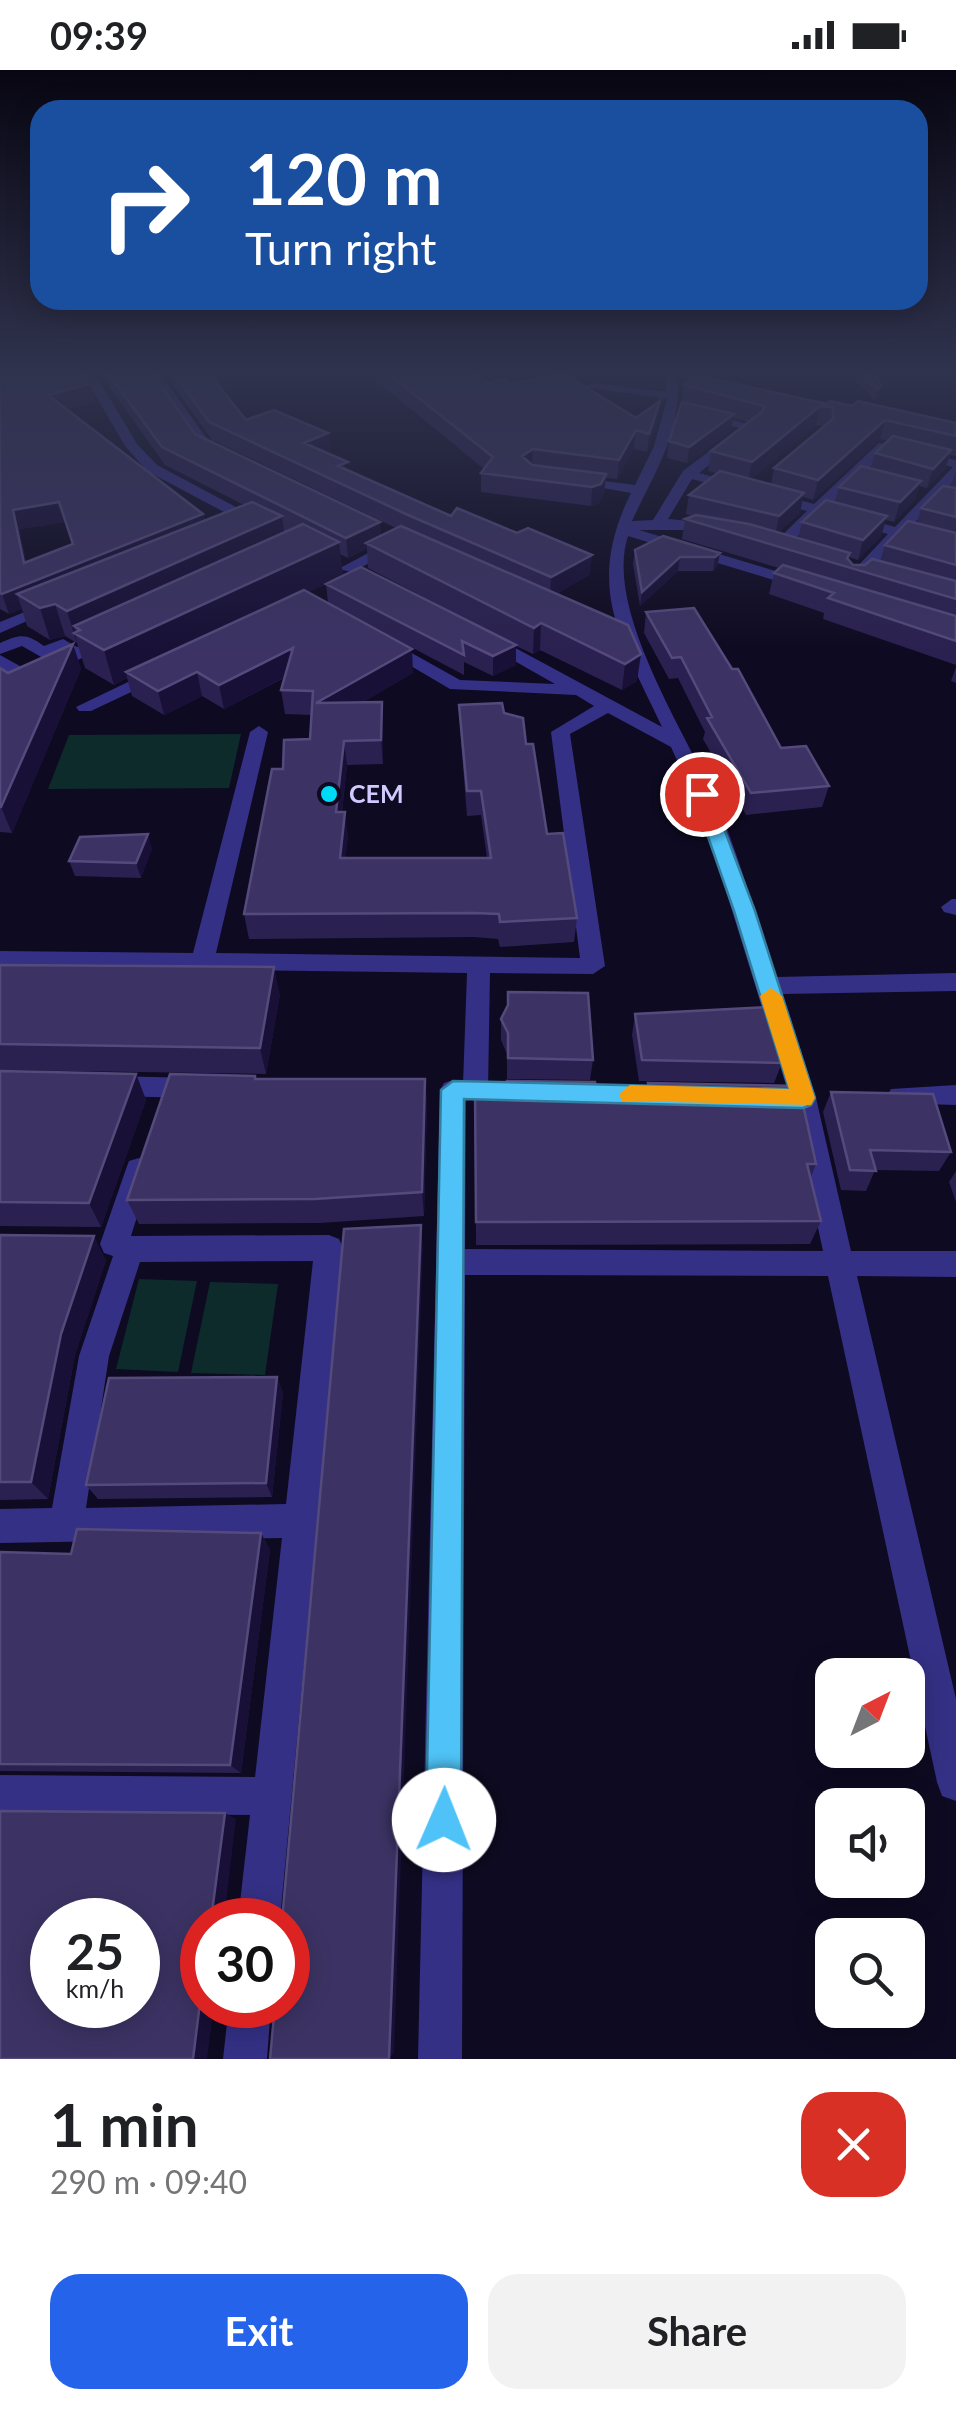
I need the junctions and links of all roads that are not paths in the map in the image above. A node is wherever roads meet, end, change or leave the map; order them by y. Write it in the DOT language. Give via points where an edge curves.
graph roads {
  1 [pos="149,465"];
  2 [pos="651,465"];
  3 [pos="700,465"];
  4 [pos="870,465"];
  5 [pos="956,467"];
  6 [pos="688,474"];
  7 [pos="561,476"];
  8 [pos="766,479"];
  9 [pos="640,490"];
  10 [pos="752,491"];
  11 [pos="923,494"];
  12 [pos="956,503"];
  13 [pos="817,510"];
  14 [pos="658,524"];
  15 [pos="624,529"];
  16 [pos="384,532"];
  17 [pos="730,532"];
  18 [pos="897,532"];
  19 [pos="289,540"];
  20 [pos="402,541"];
  21 [pos="779,546"];
  22 [pos="956,548"];
  23 [pos="420,549"];
  24 [pos="320,555"];
  25 [pos="853,567"];
  26 [pos="880,575"];
  27 [pos="66,600"];
  28 [pos="0,628"];
  29 [pos="134,628"];
  30 [pos="465,629"];
  31 [pos="616,636"];
  32 [pos="374,639"];
  33 [pos="634,644"];
  34 [pos="0,649"];
  35 [pos="78,654"];
  36 [pos="0,660"];
  37 [pos="170,666"];
  38 [pos="585,690"];
  39 [pos="609,705"];
  40 [pos="85,706"];
  41 [pos="259,732"];
  42 [pos="679,744"];
  43 [pos="0,959"];
  44 [pos="203,961"];
  45 [pos="478,965"];
  46 [pos="956,982"];
  47 [pos="768,986"];
  48 [pos="92,1086"];
  49 [pos="166,1088"];
  50 [pos="223,1088"];
  51 [pos="956,1095"];
  52 [pos="880,1096"];
  53 [pos="416,1232"];
  54 [pos="76,1243"];
  55 [pos="122,1246"];
  56 [pos="451,1246"];
  57 [pos="956,1264"];
  58 [pos="841,1266"];
  59 [pos="300,1521"];
  60 [pos="66,1525"];
  61 [pos="0,1526"];
  62 [pos="956,1782"];
  63 [pos="0,1794"];
  64 [pos="271,1796"];
  65 [pos="261,1898"];
  66 [pos="247,2028"];
  67 [pos="244,2059"];
  68 [pos="440,2059"];
  1 -- 19 [label="street" via="247,526"];
  2 -- 9 [label="street"];
  3 -- 6 [label="street"];
  4 -- 13 [label="street"];
  5 -- 11 [label="street"];
  6 -- 10 [label="street"];
  6 -- 14 [label="street"];
  7 -- 9 [label="street"];
  8 -- 10 [label="street"];
  9 -- 15 [label="street"];
  10 -- 13 [label="street"];
  11 -- 12 [label="street"];
  11 -- 18 [label="street"];
  13 -- 18 [label="street"];
  13 -- 21 [label="street"];
  14 -- 15 [label="street"];
  14 -- 17 [label="street"];
  15 -- 25 [label="street" via="848,598"];
  15 -- 33 [label="street" via="614,571"];
  16 -- 20 [label="street"];
  18 -- 22 [label="street"];
  18 -- 25 [label="street"];
  20 -- 23 [label="street"];
  20 -- 24 [label="street" via="356,580"];
  25 -- 26 [label="street"];
  27 -- 28 [label="street"];
  29 -- 35 [label="street"];
  30 -- 38 [label="street"];
  31 -- 33 [label="street"];
  32 -- 38 [label="street" via="456,685"];
  33 -- 42 [label="street"];
  34 -- 35 [label="street" via="22,639 43,652 63,644"];
  35 -- 36 [label="street" via="26,678"];
  37 -- 40 [label="street"];
  38 -- 39 [label="street"];
  39 -- 42 [label="street"];
  39 -- 45 [label="street" via="560,732 593,966"];
  41 -- 44 [label="street"];
  42 -- 47 [label="street" via="714,820"];
  43 -- 44 [label="street"];
  44 -- 45 [label="street"];
  45 -- 56 [label="street"];
  46 -- 47 [label="street"];
  47 -- 58 [label="street" via="803,1098"];
  48 -- 49 [label="street"];
  49 -- 50 [label="street"];
  49 -- 55 [label="street"];
  51 -- 52 [label="street"];
  53 -- 56 [label="street"];
  54 -- 55 [label="street"];
  55 -- 59 [label="street" via="337,1242"];
  55 -- 60 [label="street" via="94,1356"];
  56 -- 58 [label="street"];
  56 -- 68 [label="street"];
  57 -- 58 [label="street"];
  58 -- 62 [label="street"];
  59 -- 60 [label="street"];
  59 -- 64 [label="street"];
  60 -- 61 [label="street"];
  63 -- 64 [label="street"];
  64 -- 65 [label="street"];
  66 -- 67 [label="street"];
}
